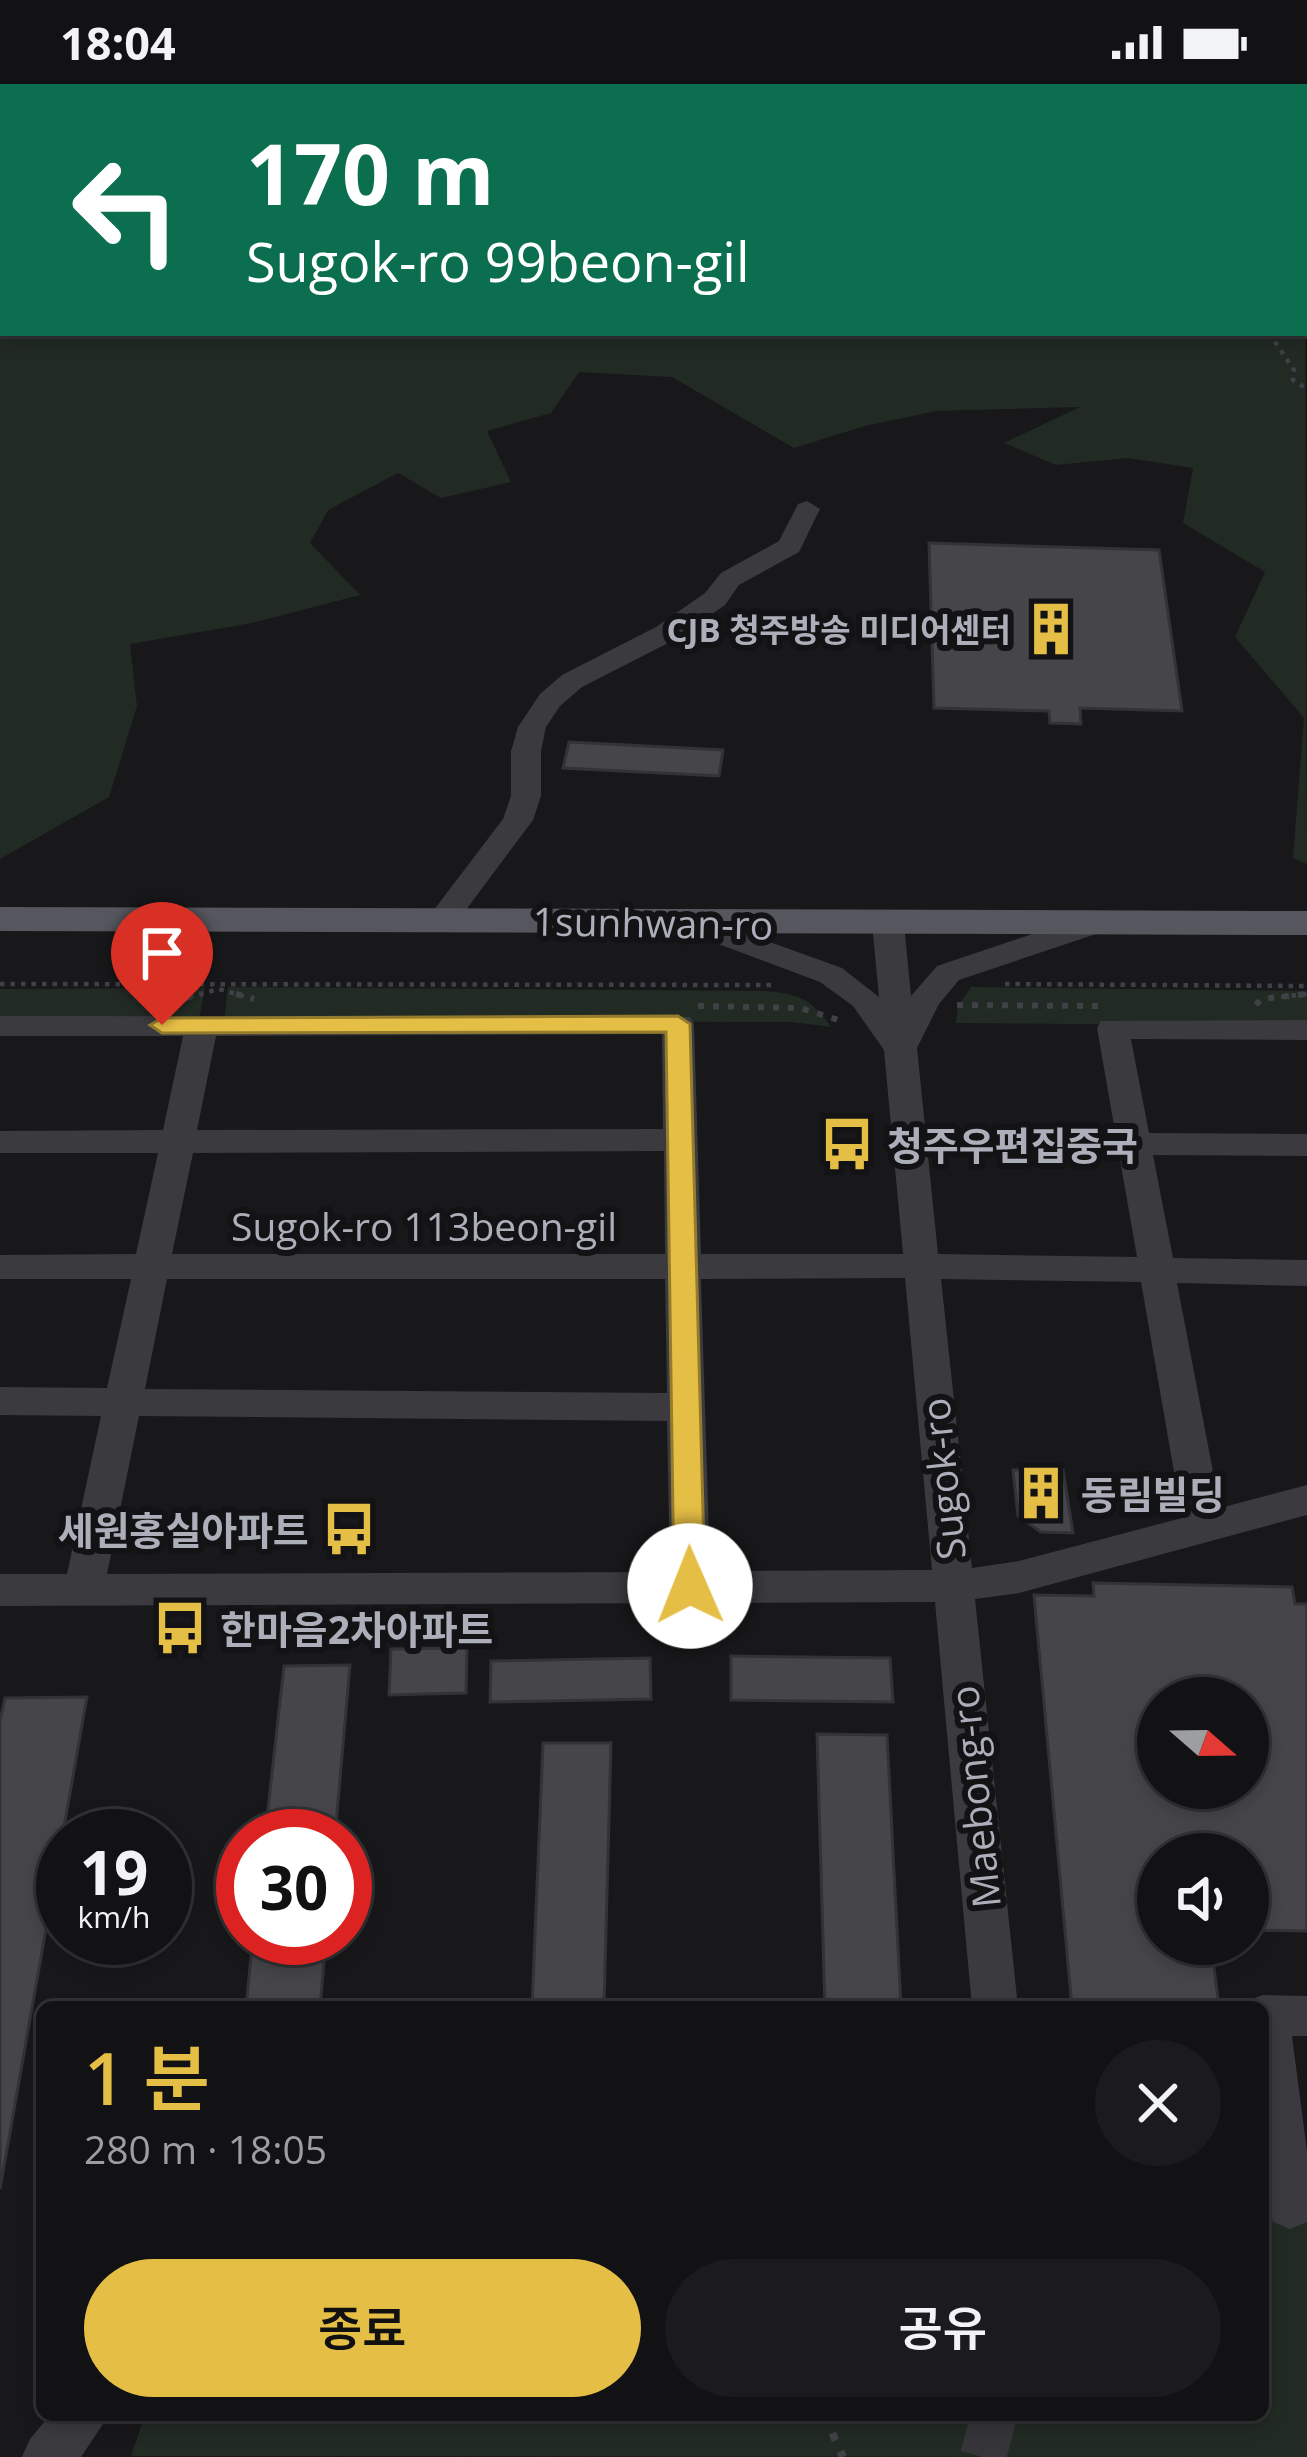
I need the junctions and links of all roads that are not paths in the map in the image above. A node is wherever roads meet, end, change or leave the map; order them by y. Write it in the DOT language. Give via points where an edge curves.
graph roads {
  1 [pos="807,509"];
  2 [pos="0,919"];
  3 [pos="442,920"];
  4 [pos="689,922"];
  5 [pos="1307,923"];
  6 [pos="888,924"];
  7 [pos="1094,924"];
  8 [pos="202,1025"];
  9 [pos="0,1026"];
  10 [pos="1307,1030"];
  11 [pos="900,1048"];
  12 [pos="681,1140"];
  13 [pos="0,1142"];
  14 [pos="178,1143"];
  15 [pos="1135,1144"];
  16 [pos="1307,1145"];
  17 [pos="920,1266"];
  18 [pos="0,1267"];
  19 [pos="154,1267"];
  20 [pos="683,1267"];
  21 [pos="1159,1270"];
  22 [pos="1307,1274"];
  23 [pos="0,1401"];
  24 [pos="124,1403"];
  25 [pos="686,1407"];
  26 [pos="1307,1500"];
  27 [pos="1204,1528"];
  28 [pos="690,1586"];
  29 [pos="953,1586"];
  30 [pos="0,1590"];
  31 [pos="84,1590"];
  32 [pos="994,2001"];
  33 [pos="1279,2015"];
  34 [pos="1290,2206"];
  35 [pos="78,2421"];
  36 [pos="48,2457"];
  1 -- 3 [label="street" via="790,546 730,579 695,615 550,700 532,727 518,820"];
  2 -- 3 [label="main road, 1sunhwan-ro"];
  3 -- 4 [label="main road, 1sunhwan-ro"];
  4 -- 6 [label="main road, 1sunhwan-ro"];
  4 -- 11 [label="street" via="841,981"];
  5 -- 7 [label="main road, 1sunhwan-ro"];
  6 -- 7 [label="main road, 1sunhwan-ro"];
  6 -- 11 [label="street, Sugok-ro"];
  7 -- 11 [label="street" via="948,973"];
  8 -- 9 [label="street"];
  8 -- 12 [label="street" via="678,1024"];
  8 -- 14 [label="street"];
  10 -- 15 [label="street" via="1113,1028"];
  11 -- 17 [label="street, Sugok-ro"];
  12 -- 14 [label="street"];
  12 -- 20 [label="street"];
  13 -- 14 [label="street"];
  14 -- 19 [label="street"];
  15 -- 16 [label="street"];
  15 -- 21 [label="street"];
  17 -- 20 [label="street, Sugok-ro 113beon-gil"];
  17 -- 21 [label="street, Sugok-ro 113beon-gil"];
  17 -- 29 [label="street, Sugok-ro"];
  18 -- 19 [label="street, Sugok-ro 113beon-gil"];
  19 -- 20 [label="street, Sugok-ro 113beon-gil"];
  19 -- 24 [label="street"];
  20 -- 25 [label="street"];
  21 -- 22 [label="street, Sugok-ro 113beon-gil"];
  21 -- 27 [label="street"];
  23 -- 24 [label="street"];
  24 -- 25 [label="street"];
  24 -- 31 [label="street"];
  25 -- 28 [label="street"];
  26 -- 27 [label="street"];
  27 -- 29 [label="street" via="1019,1577"];
  28 -- 29 [label="street, Sugok-ro"];
  28 -- 31 [label="street, Sugok-ro"];
  29 -- 32 [label="street, Maebong-ro"];
  30 -- 31 [label="street, Sugok-ro"];
  33 -- 34 [label="street"];
  35 -- 36 [label="street"];
}
